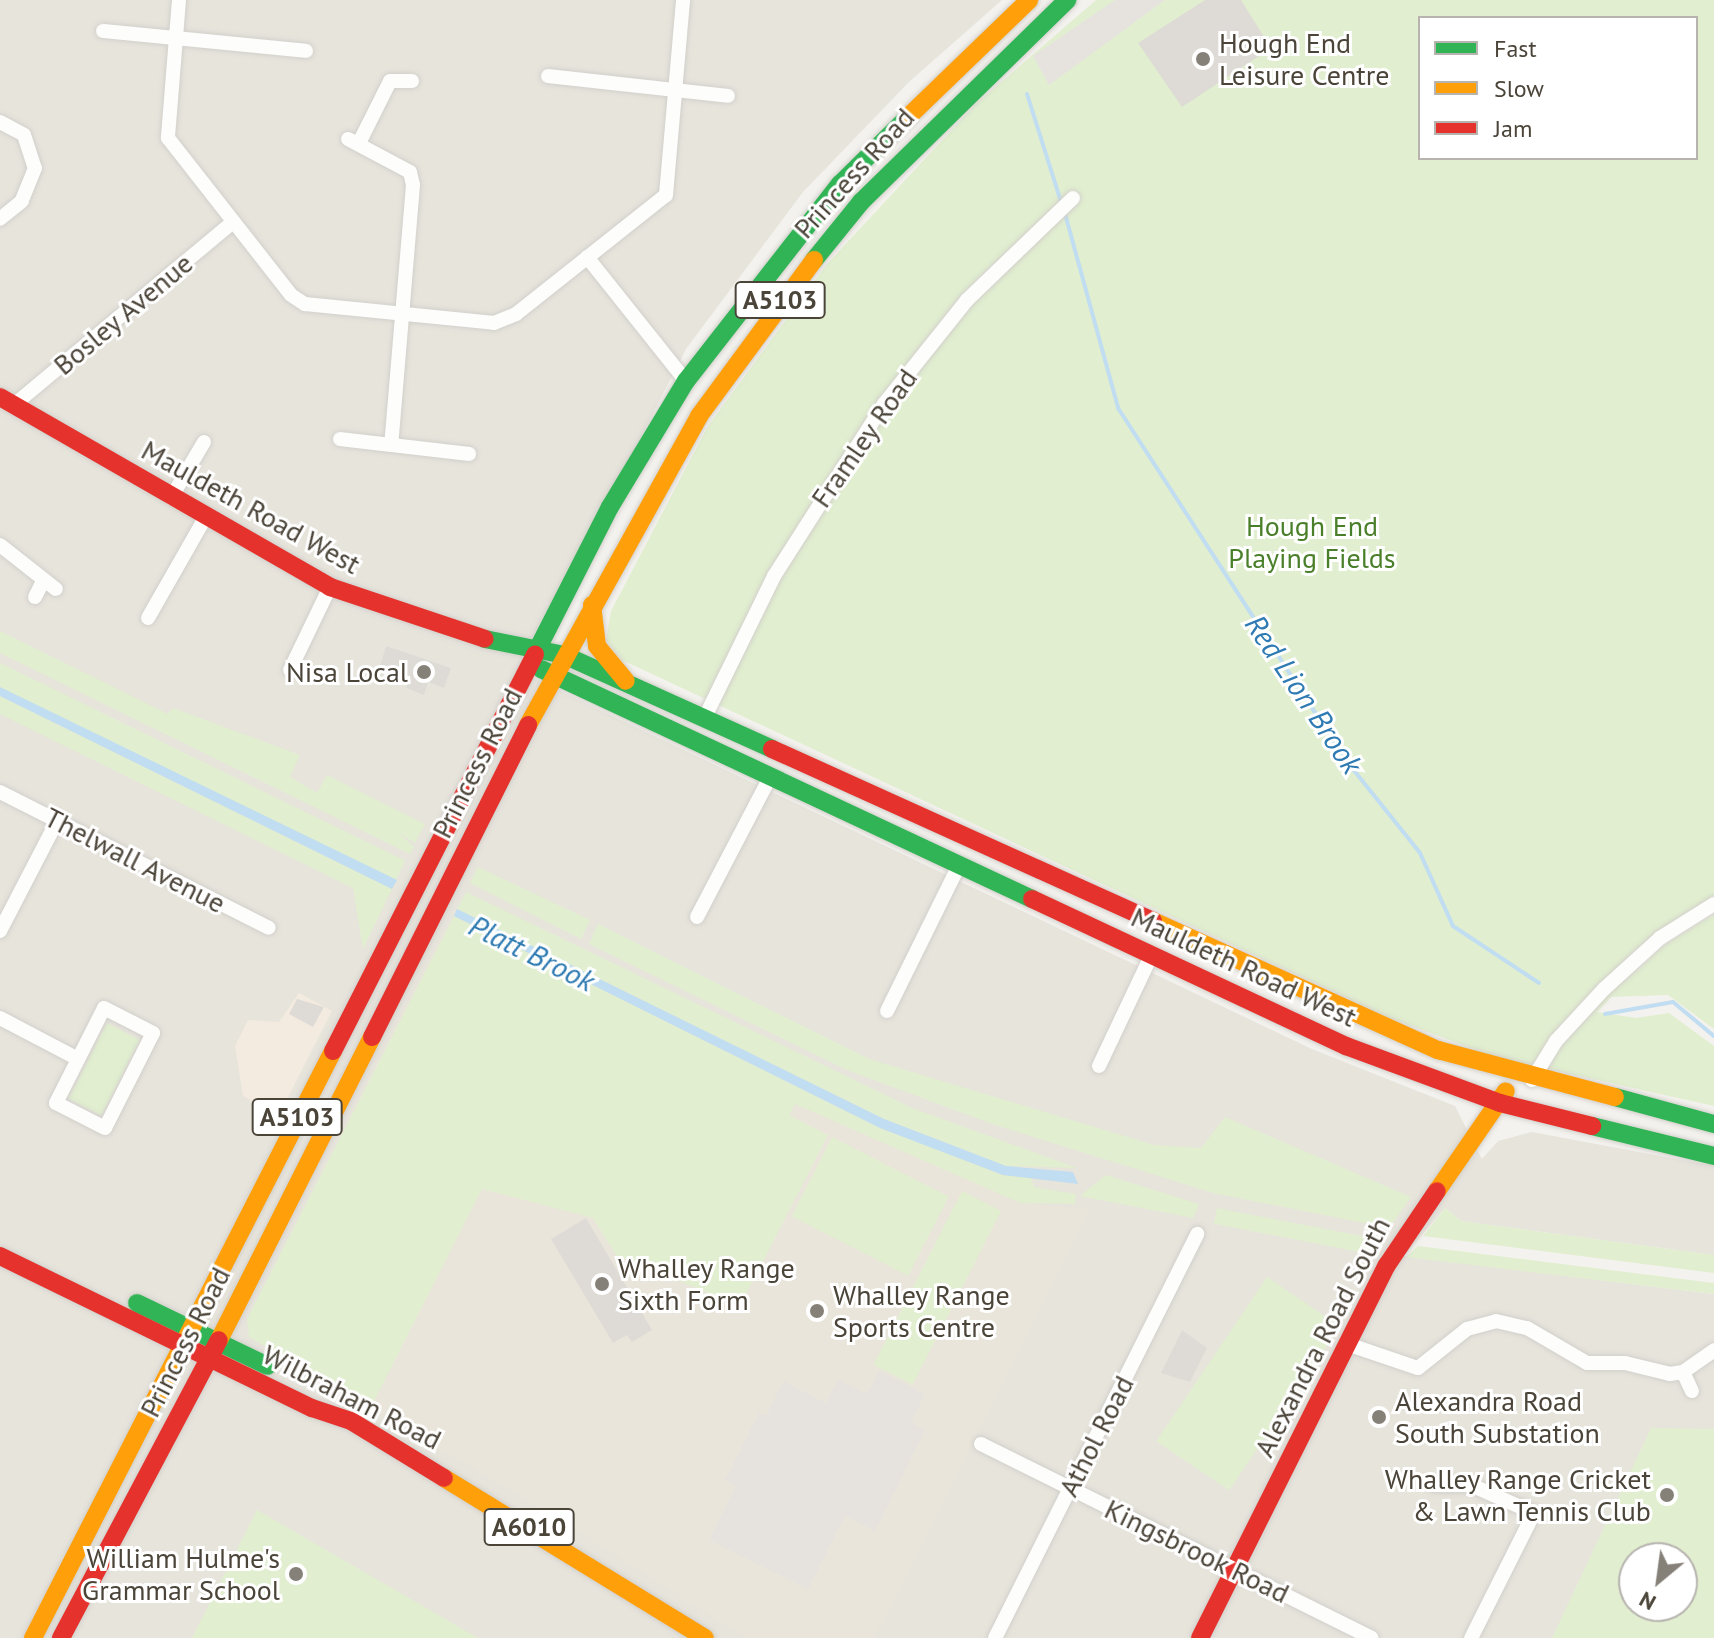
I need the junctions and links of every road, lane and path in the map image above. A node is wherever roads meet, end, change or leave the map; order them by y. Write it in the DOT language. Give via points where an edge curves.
graph roads {
  1 [pos="179,0"];
  2 [pos="683,0"];
  3 [pos="1029,0"];
  4 [pos="1067,0"];
  5 [pos="103,31"];
  6 [pos="175,38"];
  7 [pos="306,51"];
  8 [pos="548,76"];
  9 [pos="412,81"];
  10 [pos="680,89"];
  11 [pos="728,96"];
  12 [pos="0,122"];
  13 [pos="1073,198"];
  14 [pos="0,219"];
  15 [pos="232,223"];
  16 [pos="587,257"];
  17 [pos="403,316"];
  18 [pos="686,381"];
  19 [pos="7,401"];
  20 [pos="340,439"];
  21 [pos="204,442"];
  22 [pos="391,445"];
  23 [pos="469,454"];
  24 [pos="171,498"];
  25 [pos="205,518"];
  26 [pos="0,545"];
  27 [pos="330,587"];
  28 [pos="35,597"];
  29 [pos="592,605"];
  30 [pos="148,618"];
  31 [pos="488,640"];
  32 [pos="543,647"];
  33 [pos="564,655"];
  34 [pos="534,665"];
  35 [pos="290,670"];
  36 [pos="553,675"];
  37 [pos="630,686"];
  38 [pos="706,715"];
  39 [pos="781,753"];
  40 [pos="769,779"];
  41 [pos="0,792"];
  42 [pos="57,821"];
  43 [pos="959,865"];
  44 [pos="1714,904"];
  45 [pos="697,917"];
  46 [pos="269,928"];
  47 [pos="0,931"];
  48 [pos="1152,954"];
  49 [pos="887,1011"];
  50 [pos="0,1018"];
  51 [pos="78,1059"];
  52 [pos="1099,1066"];
  53 [pos="1513,1075"];
  54 [pos="1532,1080"];
  55 [pos="1500,1103"];
  56 [pos="1714,1124"];
  57 [pos="1714,1156"];
  58 [pos="1197,1234"];
  59 [pos="0,1238"];
  60 [pos="0,1256"];
  61 [pos="192,1326"];
  62 [pos="219,1339"];
  63 [pos="1347,1344"];
  64 [pos="183,1345"];
  65 [pos="1714,1350"];
  66 [pos="211,1357"];
  67 [pos="1683,1372"];
  68 [pos="1692,1391"];
  69 [pos="351,1421"];
  70 [pos="981,1444"];
  71 [pos="1434,1485"];
  72 [pos="1070,1488"];
  73 [pos="1235,1569"];
  74 [pos="33,1638"];
  75 [pos="61,1638"];
  76 [pos="705,1638"];
  77 [pos="995,1638"];
  78 [pos="1200,1638"];
  79 [pos="1371,1638"];
  80 [pos="1471,1638"];
  1 -- 6 [label="street"];
  2 -- 10 [label="street"];
  3 -- 18 [label="main road, Princess Road / A5103" via="840,184"];
  4 -- 29 [label="main road, Princess Road / A5103" via="905,153 819,251 718,386"];
  5 -- 6 [label="street"];
  6 -- 7 [label="street"];
  6 -- 15 [label="street" via="168,138"];
  8 -- 10 [label="street"];
  9 -- 17 [label="street" via="390,81 354,140 410,172"];
  10 -- 11 [label="street"];
  10 -- 16 [label="street" via="666,195"];
  12 -- 14 [label="street" via="24,135 35,168 22,201"];
  13 -- 38 [label="street, Framley Road" via="967,300 854,446 774,576"];
  15 -- 17 [label="street" via="305,304"];
  15 -- 19 [label="street, Bosley Avenue"];
  16 -- 17 [label="street" via="505,321"];
  16 -- 18 [label="street"];
  17 -- 22 [label="street"];
  18 -- 32 [label="main road, Princess Road / A5103" via="610,507"];
  19 -- 24 [label="main road, Mauldeth Road West"];
  20 -- 22 [label="street"];
  21 -- 24 [label="street"];
  22 -- 23 [label="street"];
  24 -- 25 [label="main road, Mauldeth Road West"];
  25 -- 27 [label="main road, Mauldeth Road West"];
  25 -- 30 [label="street"];
  26 -- 28 [label="street" via="49,586"];
  27 -- 31 [label="main road, Mauldeth Road West"];
  27 -- 35 [label="street"];
  29 -- 33 [label="main road, Princess Road / A5103"];
  29 -- 37 [label="main road, Mauldeth Road West" via="597,646"];
  31 -- 32 [label="main road, Mauldeth Road West"];
  31 -- 34 [label="main road, Mauldeth Road West"];
  32 -- 33 [label="main road, Mauldeth Road West"];
  32 -- 34 [label="main road, Princess Road / A5103"];
  33 -- 36 [label="main road, Princess Road / A5103"];
  33 -- 37 [label="main road, Mauldeth Road West"];
  34 -- 36 [label="main road, Mauldeth Road West"];
  34 -- 61 [label="main road, Princess Road / A5103"];
  36 -- 40 [label="main road, Mauldeth Road West"];
  36 -- 62 [label="main road, Princess Road / A5103"];
  37 -- 39 [label="main road, Mauldeth Road West"];
  39 -- 40 [label="main road"];
  39 -- 53 [label="main road, Mauldeth Road West" via="1292,988"];
  40 -- 43 [label="main road, Mauldeth Road West"];
  40 -- 45 [label="street"];
  41 -- 42 [label="street, Thelwall Avenue"];
  42 -- 46 [label="street, Thelwall Avenue"];
  42 -- 47 [label="street"];
  43 -- 48 [label="main road, Mauldeth Road West"];
  43 -- 49 [label="street"];
  44 -- 54 [label="street" via="1660,938 1604,989"];
  48 -- 52 [label="street"];
  48 -- 55 [label="main road, Mauldeth Road West" via="1346,1046"];
  50 -- 51 [label="street"];
  51 -- 51 [label="street" via="104,1008 153,1033 105,1128 56,1103"];
  53 -- 54 [label="main road, Mauldeth Road West"];
  53 -- 55 [label="main road, Alexandra Road South"];
  54 -- 56 [label="main road, Mauldeth Road West"];
  55 -- 57 [label="main road, Mauldeth Road West"];
  55 -- 63 [label="main road, Alexandra Road South" via="1418,1214"];
  58 -- 72 [label="street, Athol Road"];
  59 -- 61 [label="main road, A6010"];
  60 -- 64 [label="main road, Wilbraham Road / A6010"];
  61 -- 62 [label="main road, A6010"];
  61 -- 64 [label="main road, Princess Road / A5103"];
  62 -- 66 [label="main road, Princess Road / A5103"];
  62 -- 69 [label="main road, A6010"];
  63 -- 67 [label="street" via="1418,1368 1467,1329 1496,1321 1527,1328 1587,1363"];
  63 -- 73 [label="main road, Alexandra Road South"];
  64 -- 66 [label="main road, Wilbraham Road / A6010"];
  64 -- 74 [label="main road, Princess Road / A5103"];
  65 -- 67 [label="street"];
  66 -- 69 [label="main road, Wilbraham Road / A6010"];
  66 -- 75 [label="main road, Princess Road / A5103"];
  67 -- 68 [label="street"];
  69 -- 76 [label="main road, Wilbraham Road / A6010"];
  70 -- 72 [label="street, Kingsbrook Road"];
  71 -- 80 [label="street" via="1471,1485 1534,1513"];
  72 -- 73 [label="street, Kingsbrook Road"];
  72 -- 77 [label="street, Athol Road"];
  73 -- 78 [label="main road, Alexandra Road South"];
  73 -- 79 [label="street, Kingsbrook Road"];
}
